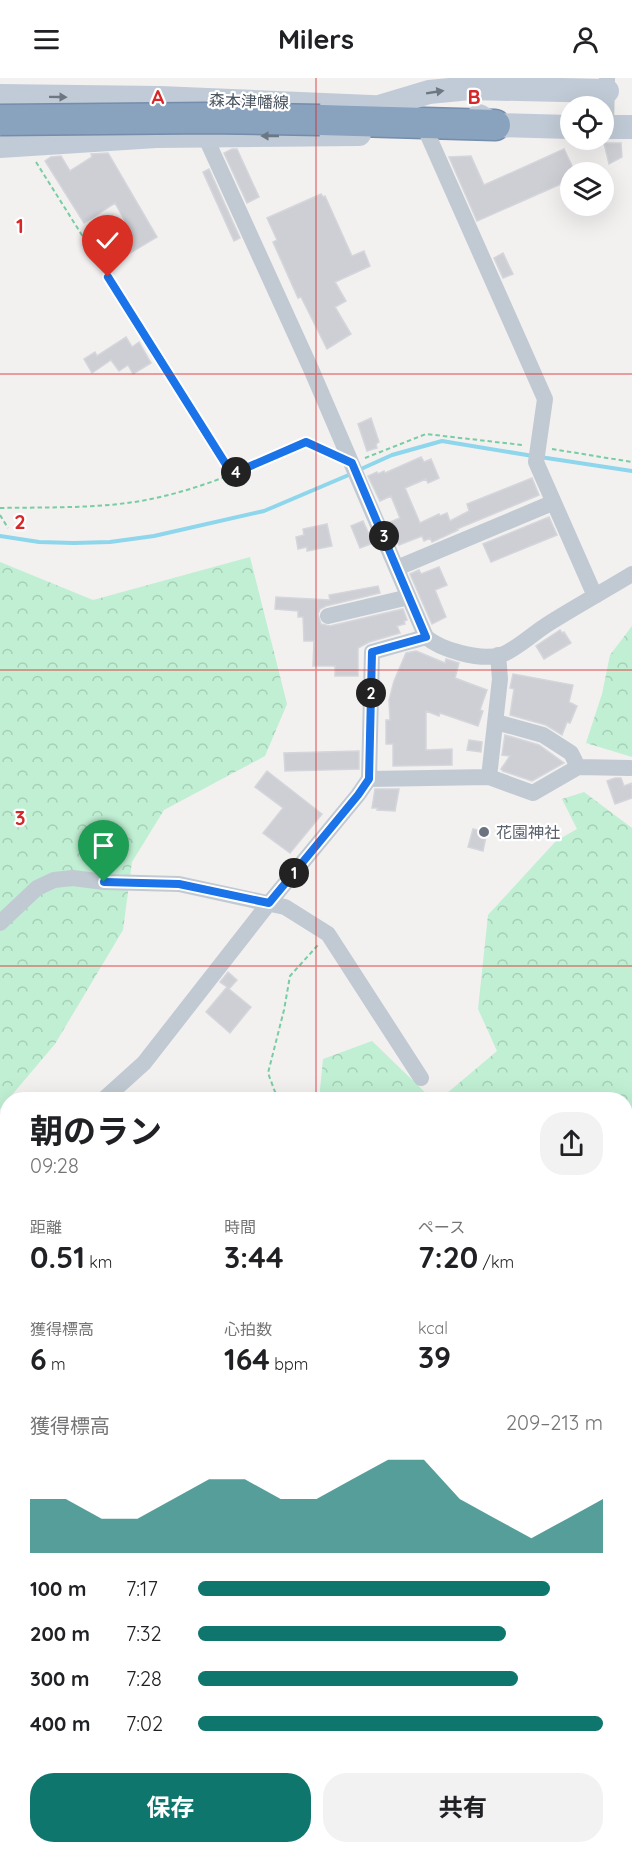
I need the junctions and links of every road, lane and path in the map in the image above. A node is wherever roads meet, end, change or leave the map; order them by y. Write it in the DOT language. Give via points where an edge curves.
graph roads {
  1 [pos="607,84"];
  2 [pos="2,104"];
  3 [pos="379,107"];
  4 [pos="495,125"];
  5 [pos="560,127"];
  6 [pos="632,127"];
  7 [pos="614,128"];
  8 [pos="427,133"];
  9 [pos="205,136"];
  10 [pos="0,146"];
  11 [pos="26,146"];
  12 [pos="537,452"];
  13 [pos="632,462"];
  14 [pos="355,469"];
  15 [pos="232,474"];
  16 [pos="552,503"];
  17 [pos="0,508"];
  18 [pos="0,515"];
  19 [pos="8,528"];
  20 [pos="397,568"];
  21 [pos="632,574"];
  22 [pos="595,596"];
  23 [pos="410,597"];
  24 [pos="328,616"];
  25 [pos="426,637"];
  26 [pos="498,655"];
  27 [pos="496,722"];
  28 [pos="578,767"];
  29 [pos="630,768"];
  30 [pos="489,777"];
  31 [pos="369,779"];
  32 [pos="269,903"];
  33 [pos="0,923"];
  34 [pos="328,934"];
  35 [pos="421,1078"];
  36 [pos="112,1092"];
  37 [pos="275,1092"];
  3 -- 1 [label="main road, one-way" via="429,92"];
  2 -- 3 [label="main road, 森本津幡線, one-way" via="171,99"];
  2 -- 4 [label="highway, bridge" via="209,118"];
  2 -- 11 [label="street"];
  3 -- 4 [label="main road, 森本津幡線" via="478,115"];
  4 -- 5 [label="main road, 森本津幡線"];
  4 -- 8 [label="main road, 森本津幡線" via="479,133"];
  6 -- 7 [label="main road"];
  8 -- 9 [label="main road, 森本津幡線, one-way"];
  8 -- 12 [label="street" via="545,399"];
  9 -- 11 [label="main road, 森本津幡線"];
  9 -- 14 [label="street"];
  10 -- 11 [label="main road, 森本津幡線"];
  11 -- 15 [label="path"];
  12 -- 13 [label="path"];
  12 -- 14 [label="path" via="426,434"];
  12 -- 16 [label="street"];
  14 -- 15 [label="path" via="306,442"];
  14 -- 20 [label="street"];
  15 -- 17 [label="path" via="150,499 74,507"];
  16 -- 20 [label="street"];
  16 -- 22 [label="street"];
  18 -- 19 [label="path"];
  20 -- 23 [label="street"];
  21 -- 22 [label="street"];
  22 -- 26 [label="street"];
  23 -- 24 [label="street"];
  23 -- 25 [label="street"];
  25 -- 26 [label="street" via="435,645 469,655"];
  25 -- 31 [label="street" via="372,652"];
  26 -- 27 [label="street" via="501,679"];
  27 -- 28 [label="street" via="543,735 571,753"];
  27 -- 30 [label="street"];
  28 -- 29 [label="street"];
  28 -- 30 [label="street" via="533,793"];
  30 -- 31 [label="street"];
  31 -- 32 [label="street"];
  32 -- 33 [label="street" via="179,884 73,878 54,880 37,888"];
  32 -- 34 [label="street" via="285,907"];
  32 -- 36 [label="street" via="144,1064"];
  34 -- 35 [label="street"];
  34 -- 37 [label="path" via="290,976 268,1073"];
}
